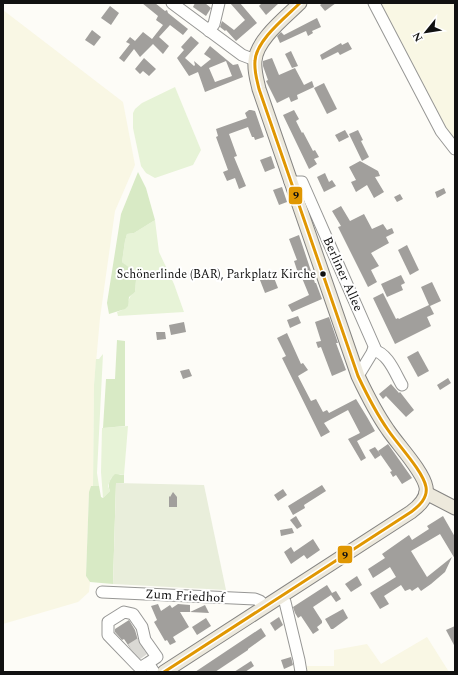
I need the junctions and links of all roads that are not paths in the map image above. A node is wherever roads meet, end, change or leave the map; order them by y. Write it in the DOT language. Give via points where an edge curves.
graph roads {
  1 [pos="172,3"];
  2 [pos="219,3"];
  3 [pos="300,3"];
  4 [pos="374,3"];
  5 [pos="209,31"];
  6 [pos="255,60"];
  7 [pos="455,148"];
  8 [pos="290,182"];
  9 [pos="373,350"];
  10 [pos="358,376"];
  11 [pos="402,385"];
  12 [pos="426,493"];
  13 [pos="455,508"];
  14 [pos="102,592"];
  15 [pos="281,596"];
  16 [pos="264,606"];
  17 [pos="151,667"];
  18 [pos="164,672"];
  19 [pos="301,672"];
  1 -- 5 [label="street"];
  2 -- 5 [label="street" via="214,24"];
  3 -- 6 [label="main road, Berliner Allee" via="268,35 258,49"];
  4 -- 7 [label="street" via="441,131"];
  5 -- 6 [label="street" via="242,55"];
  6 -- 8 [label="main road, Berliner Allee" via="259,89"];
  8 -- 9 [label="street, Berliner Allee" via="302,182"];
  8 -- 10 [label="main road, Berliner Allee"];
  9 -- 10 [label="street"];
  9 -- 11 [label="street" via="384,356"];
  10 -- 12 [label="main road, Berliner Allee" via="373,407 421,476"];
  12 -- 13 [label="main road"];
  12 -- 15 [label="main road" via="424,500 411,512"];
  14 -- 16 [label="street, Zum Friedhof" via="255,599"];
  15 -- 16 [label="main road"];
  15 -- 19 [label="street" via="285,602"];
  16 -- 18 [label="main road"];
  17 -- 17 [label="street" via="157,657 144,641 142,627 133,614 124,612 108,622 108,635 128,651 140,668"];
}
